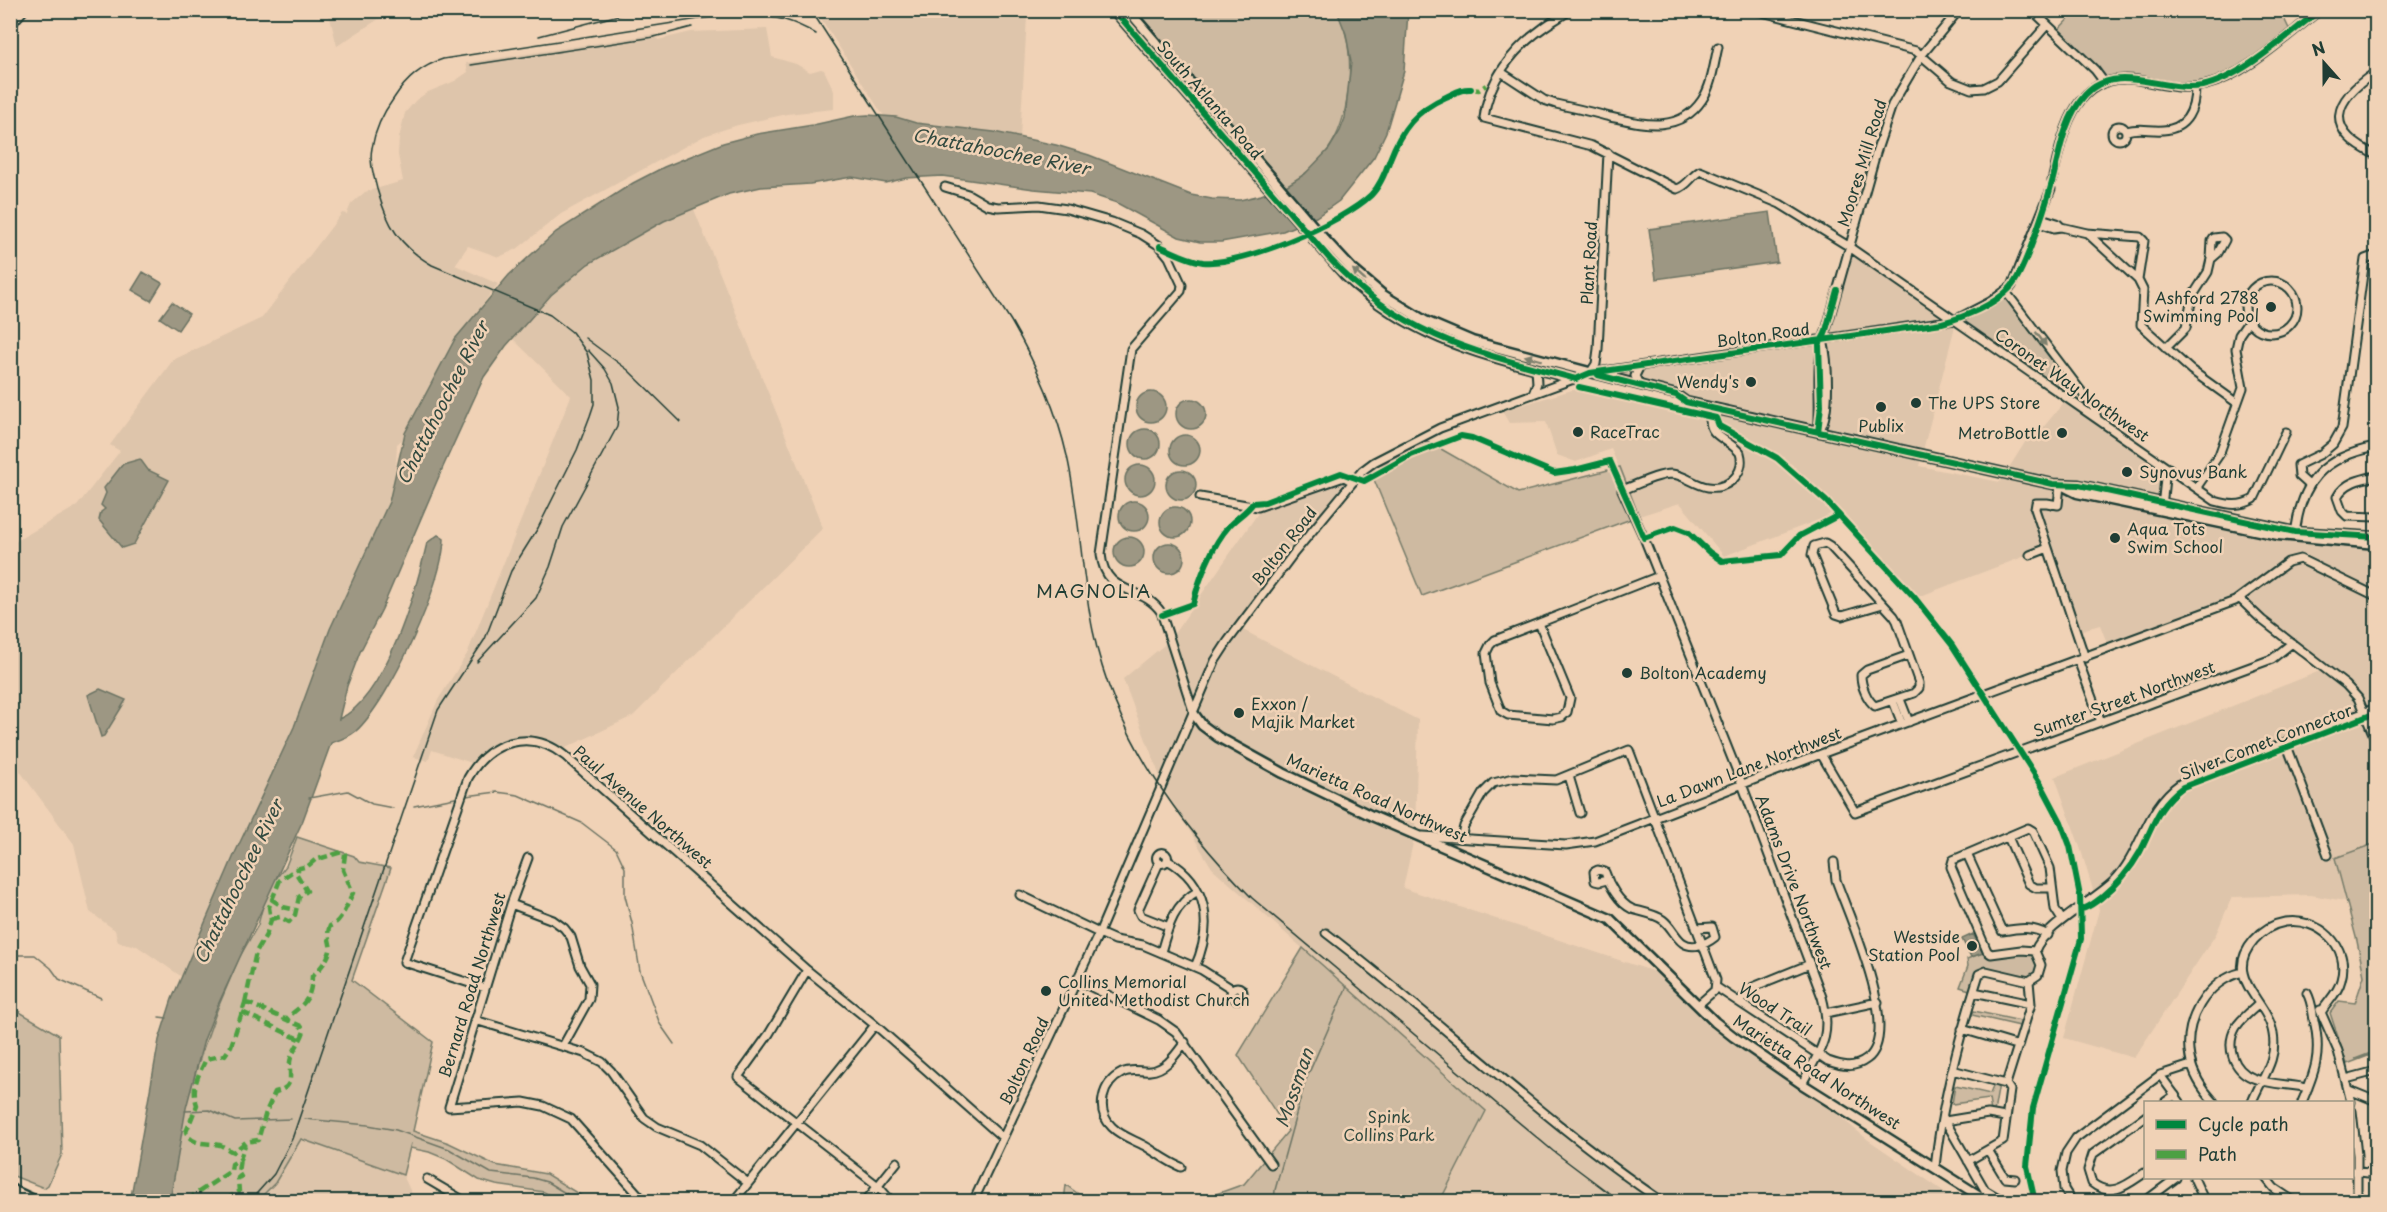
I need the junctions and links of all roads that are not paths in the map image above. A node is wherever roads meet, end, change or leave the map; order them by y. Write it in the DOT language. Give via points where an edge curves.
graph roads {
  1 [pos="24,10"];
  2 [pos="1114,10"];
  3 [pos="1128,10"];
  4 [pos="1570,10"];
  5 [pos="1603,10"];
  6 [pos="1608,10"];
  7 [pos="1754,10"];
  8 [pos="1959,10"];
  9 [pos="2032,10"];
  10 [pos="2320,10"];
  11 [pos="2047,25"];
  12 [pos="10,26"];
  13 [pos="1718,47"];
  14 [pos="1921,56"];
  15 [pos="1501,72"];
  16 [pos="2376,72"];
  17 [pos="2104,82"];
  18 [pos="2195,87"];
  19 [pos="2126,131"];
  20 [pos="1241,149"];
  21 [pos="1608,153"];
  22 [pos="2376,155"];
  23 [pos="945,187"];
  24 [pos="2040,221"];
  25 [pos="2087,233"];
  26 [pos="1320,241"];
  27 [pos="1849,247"];
  28 [pos="2376,255"];
  29 [pos="2211,259"];
  30 [pos="2138,280"];
  31 [pos="2006,292"];
  32 [pos="1955,320"];
  33 [pos="2248,322"];
  34 [pos="1823,340"];
  35 [pos="2166,348"];
  36 [pos="1640,366"];
  37 [pos="1536,369"];
  38 [pos="1590,373"];
  39 [pos="1576,379"];
  40 [pos="1640,386"];
  41 [pos="1533,394"];
  42 [pos="1686,402"];
  43 [pos="2237,403"];
  44 [pos="1711,408"];
  45 [pos="2097,418"];
  46 [pos="1818,432"];
  47 [pos="2286,432"];
  48 [pos="2376,447"];
  49 [pos="2169,468"];
  50 [pos="2376,476"];
  51 [pos="1353,482"];
  52 [pos="2060,485"];
  53 [pos="2309,485"];
  54 [pos="2197,487"];
  55 [pos="1200,497"];
  56 [pos="2162,507"];
  57 [pos="2376,517"];
  58 [pos="2295,535"];
  59 [pos="2376,537"];
  60 [pos="2376,544"];
  61 [pos="2048,548"];
  62 [pos="2030,555"];
  63 [pos="1659,576"];
  64 [pos="2376,596"];
  65 [pos="2240,598"];
  66 [pos="1883,604"];
  67 [pos="1539,623"];
  68 [pos="2292,643"];
  69 [pos="1909,655"];
  70 [pos="2082,659"];
  71 [pos="1897,700"];
  72 [pos="2376,708"];
  73 [pos="2366,713"];
  74 [pos="1194,714"];
  75 [pos="2101,722"];
  76 [pos="1905,723"];
  77 [pos="2376,741"];
  78 [pos="2286,743"];
  79 [pos="1821,754"];
  80 [pos="1569,776"];
  81 [pos="1742,784"];
  82 [pos="1580,813"];
  83 [pos="1655,818"];
  84 [pos="1419,836"];
  85 [pos="2008,837"];
  86 [pos="1461,838"];
  87 [pos="1968,854"];
  88 [pos="2328,855"];
  89 [pos="528,858"];
  90 [pos="1834,862"];
  91 [pos="1607,880"];
  92 [pos="2052,888"];
  93 [pos="1198,891"];
  94 [pos="1020,895"];
  95 [pos="511,903"];
  96 [pos="2062,920"];
  97 [pos="1168,927"];
  98 [pos="1696,928"];
  99 [pos="1099,933"];
  100 [pos="1326,933"];
  101 [pos="2048,935"];
  102 [pos="1702,944"];
  103 [pos="2035,951"];
  104 [pos="1161,952"];
  105 [pos="1810,964"];
  106 [pos="1195,967"];
  107 [pos="807,970"];
  108 [pos="2243,972"];
  109 [pos="1077,980"];
  110 [pos="2029,981"];
  111 [pos="1716,987"];
  112 [pos="485,988"];
  113 [pos="1233,989"];
  114 [pos="1974,992"];
  115 [pos="2307,993"];
  116 [pos="1739,1002"];
  117 [pos="1878,1002"];
  118 [pos="2312,1002"];
  119 [pos="2031,1004"];
  120 [pos="2259,1004"];
  121 [pos="1698,1005"];
  122 [pos="2322,1011"];
  123 [pos="1826,1013"];
  124 [pos="475,1020"];
  125 [pos="875,1025"];
  126 [pos="1962,1029"];
  127 [pos="1185,1042"];
  128 [pos="563,1046"];
  129 [pos="2019,1046"];
  130 [pos="1818,1054"];
  131 [pos="2191,1065"];
  132 [pos="1952,1070"];
  133 [pos="2376,1071"];
  134 [pos="2160,1075"];
  135 [pos="2346,1079"];
  136 [pos="2262,1081"];
  137 [pos="1802,1084"];
  138 [pos="2006,1084"];
  139 [pos="2308,1088"];
  140 [pos="2349,1090"];
  141 [pos="2175,1095"];
  142 [pos="2166,1101"];
  143 [pos="2179,1101"];
  144 [pos="2213,1101"];
  145 [pos="2252,1101"];
  146 [pos="2302,1101"];
  147 [pos="2351,1101"];
  148 [pos="2376,1101"];
  149 [pos="2005,1117"];
  150 [pos="2144,1117"];
  151 [pos="1944,1119"];
  152 [pos="796,1123"];
  153 [pos="1003,1138"];
  154 [pos="1988,1150"];
  155 [pos="2354,1151"];
  156 [pos="1968,1161"];
  157 [pos="897,1162"];
  158 [pos="1271,1164"];
  159 [pos="1181,1167"];
  160 [pos="1935,1167"];
  161 [pos="2355,1171"];
  162 [pos="2144,1173"];
  163 [pos="2376,1174"];
  164 [pos="427,1179"];
  165 [pos="2014,1179"];
  166 [pos="2175,1179"];
  167 [pos="2194,1179"];
  168 [pos="2267,1179"];
  169 [pos="748,1183"];
  170 [pos="879,1186"];
  171 [pos="10,1189"];
  172 [pos="38,1202"];
  173 [pos="466,1202"];
  174 [pos="645,1202"];
  175 [pos="733,1202"];
  176 [pos="865,1202"];
  177 [pos="891,1202"];
  178 [pos="973,1202"];
  179 [pos="1663,1202"];
  180 [pos="1989,1202"];
  181 [pos="2005,1202"];
  182 [pos="2072,1202"];
  183 [pos="2144,1202"];
  184 [pos="2205,1202"];
  185 [pos="2295,1202"];
  186 [pos="2356,1202"];
  1 -- 12 [label="street"];
  2 -- 20 [label="main road, South Atlanta Road"];
  3 -- 20 [label="main road, South Atlanta Road"];
  4 -- 15 [label="street, Coronet Way Northwest" via="1520,46"];
  5 -- 6 [label="street"];
  7 -- 14 [label="street" via="1916,51"];
  8 -- 14 [label="street, Moores Mill Road"];
  9 -- 11 [label="street"];
  10 -- 18 [label="street" via="2242,68"];
  11 -- 14 [label="street" via="2002,78 1984,88 1956,85"];
  11 -- 17 [label="street"];
  13 -- 15 [label="street" via="1702,100 1687,116 1656,126 1550,102"];
  14 -- 27 [label="street, Moores Mill Road" via="1892,105"];
  15 -- 21 [label="street, Coronet Way Northwest" via="1492,85 1484,118"];
  16 -- 22 [label="street" via="2345,98 2340,117 2347,136"];
  17 -- 18 [label="street" via="2126,78"];
  17 -- 24 [label="street" via="2086,93 2071,115"];
  18 -- 19 [label="street" via="2193,110 2179,126"];
  20 -- 26 [label="main road, South Atlanta Road" via="1296,207"];
  20 -- 26 [label="main road, South Atlanta Road" via="1286,208"];
  21 -- 27 [label="street, Coronet Way Northwest" via="1677,189 1700,171 1719,178 1780,204"];
  21 -- 38 [label="street, Plant Road" via="1598,349"];
  23 -- 74 [label="street, Marietta Road Northwest" via="987,205 1039,205 1112,222 1141,234 1169,257 1181,291 1131,349 1101,554 1106,575 1115,584 1150,599 1161,612"];
  24 -- 25 [label="street"];
  24 -- 31 [label="street" via="2016,279"];
  25 -- 30 [label="street"];
  25 -- 30 [label="street" via="2140,237 2144,241"];
  26 -- 37 [label="main road" via="1345,275 1410,324 1449,343"];
  38 -- 26 [label="main road, one-way" via="1472,341 1425,321 1370,285"];
  27 -- 32 [label="street, Coronet Way Northwest"];
  27 -- 34 [label="street, Moores Mill Road"];
  28 -- 53 [label="street" via="2365,259 2342,428 2333,444 2298,465 2299,476"];
  29 -- 35 [label="street" via="2208,272 2192,297 2186,328"];
  30 -- 35 [label="street" via="2143,290 2141,324"];
  31 -- 32 [label="street, Bolton Road"];
  31 -- 45 [label="street, one-way" via="2094,408"];
  32 -- 34 [label="street, Bolton Road"];
  32 -- 45 [label="street, Coronet Way Northwest"];
  33 -- 33 [label="street" via="2245,301 2257,284 2277,281 2294,294 2296,313 2284,329 2265,333"];
  33 -- 43 [label="street" via="2239,335 2236,350 2243,388"];
  34 -- 36 [label="street, Bolton Road"];
  34 -- 46 [label="street, Moores Mill Road" via="1825,422"];
  35 -- 43 [label="street"];
  36 -- 38 [label="street, Bolton Road"];
  36 -- 40 [label="street" via="1635,376"];
  37 -- 39 [label="main road"];
  37 -- 41 [label="street"];
  38 -- 39 [label="street, Bolton Road"];
  38 -- 40 [label="main road"];
  39 -- 41 [label="street, Bolton Road"];
  39 -- 42 [label="main road" via="1674,404"];
  40 -- 42 [label="main road" via="1676,395"];
  41 -- 51 [label="street, Bolton Road" via="1440,428 1374,462"];
  42 -- 44 [label="main road"];
  43 -- 54 [label="street" via="2219,455"];
  44 -- 46 [label="main road"];
  44 -- 63 [label="street, Adams Drive Northwest" via="1712,431 1740,453 1742,468 1736,478 1709,487 1682,476 1665,475 1623,493"];
  45 -- 49 [label="street, Coronet Way Northwest"];
  46 -- 52 [label="main road"];
  47 -- 54 [label="street, Coronet Way Northwest" via="2254,499 2245,504 2225,504"];
  48 -- 53 [label="street" via="2339,458"];
  49 -- 54 [label="street, Coronet Way Northwest"];
  49 -- 56 [label="street"];
  50 -- 57 [label="street" via="2354,481 2337,497 2346,516"];
  51 -- 55 [label="street" via="1344,477 1258,507"];
  51 -- 74 [label="street, Bolton Road" via="1227,641"];
  52 -- 56 [label="main road" via="2079,485"];
  52 -- 61 [label="street" via="2058,506 2040,502 2034,506"];
  53 -- 58 [label="street" via="2299,507"];
  56 -- 58 [label="main road"];
  58 -- 59 [label="main road"];
  58 -- 60 [label="main road"];
  61 -- 62 [label="street"];
  61 -- 70 [label="street"];
  63 -- 67 [label="street"];
  63 -- 81 [label="street, Adams Drive Northwest"];
  64 -- 65 [label="street, La Dawn Lane Northwest" via="2300,559 2288,562"];
  65 -- 68 [label="street"];
  65 -- 70 [label="street, La Dawn Lane Northwest"];
  66 -- 66 [label="street" via="1830,546 1814,546 1812,555 1833,612 1842,616"];
  66 -- 69 [label="street" via="1897,621"];
  67 -- 67 [label="street" via="1494,640 1486,653 1490,683 1498,707 1505,714 1555,719 1567,712 1570,699"];
  68 -- 73 [label="street" via="2346,685"];
  68 -- 75 [label="street, Sumter Street Northwest" via="2272,659"];
  69 -- 71 [label="street" via="1919,688"];
  69 -- 71 [label="street" via="1861,675 1875,706"];
  70 -- 75 [label="street"];
  70 -- 76 [label="street, La Dawn Lane Northwest"];
  71 -- 76 [label="street"];
  72 -- 73 [label="street"];
  73 -- 77 [label="street"];
  73 -- 78 [label="street"];
  74 -- 84 [label="main road, Marietta Road Northwest" via="1215,735 1275,769"];
  74 -- 99 [label="street, Bolton Road"];
  75 -- 79 [label="street, Sumter Street Northwest" via="1855,812"];
  76 -- 79 [label="street, La Dawn Lane Northwest"];
  78 -- 88 [label="street"];
  78 -- 96 [label="street" via="2172,790 2154,810 2121,873"];
  79 -- 81 [label="street, La Dawn Lane Northwest"];
  80 -- 82 [label="street"];
  80 -- 83 [label="street" via="1629,750"];
  80 -- 86 [label="street" via="1550,781 1514,778 1493,783 1483,793"];
  81 -- 83 [label="street, La Dawn Lane Northwest"];
  81 -- 105 [label="street, Adams Drive Northwest"];
  83 -- 86 [label="street, La Dawn Lane Northwest" via="1576,845"];
  83 -- 98 [label="street"];
  84 -- 86 [label="street, La Dawn Lane Northwest"];
  84 -- 121 [label="main road, Marietta Road Northwest" via="1610,918"];
  85 -- 87 [label="street"];
  85 -- 92 [label="street" via="2029,884"];
  85 -- 92 [label="street" via="2028,828 2033,831 2050,868"];
  87 -- 101 [label="street" via="2002,931 2036,928"];
  87 -- 103 [label="street" via="1953,860 1951,867 1988,951"];
  89 -- 95 [label="street, Bernard Road Northwest"];
  90 -- 117 [label="street, Wood Trail" via="1836,880"];
  91 -- 102 [label="street" via="1625,905 1662,919 1684,945"];
  92 -- 96 [label="street" via="2055,909"];
  93 -- 97 [label="street" via="1176,910"];
  93 -- 97 [label="street" via="1184,872 1160,853 1156,858 1159,864 1138,910 1141,916"];
  93 -- 106 [label="street" via="1206,935"];
  94 -- 99 [label="street"];
  95 -- 112 [label="street, Bernard Road Northwest"];
  95 -- 128 [label="street" via="564,927 590,984 589,999"];
  96 -- 101 [label="street"];
  97 -- 104 [label="street"];
  98 -- 102 [label="street"];
  98 -- 102 [label="street" via="1707,926 1714,931 1715,937"];
  99 -- 104 [label="street"];
  99 -- 109 [label="street, Bolton Road"];
  100 -- 179 [label="street" via="1576,1140"];
  101 -- 103 [label="street"];
  102 -- 111 [label="street"];
  103 -- 110 [label="street" via="2041,965 2038,975"];
  104 -- 106 [label="street"];
  105 -- 116 [label="street" via="1761,983"];
  105 -- 123 [label="street, Adams Drive Northwest"];
  106 -- 113 [label="street"];
  107 -- 112 [label="street, Paul Avenue Northwest" via="565,756 548,745 529,741 494,749 468,778 404,962"];
  107 -- 125 [label="street, Paul Avenue Northwest"];
  107 -- 152 [label="street" via="738,1077"];
  108 -- 120 [label="street"];
  108 -- 122 [label="street" via="2250,944 2265,930 2293,921 2317,926 2335,944 2343,972 2338,990"];
  108 -- 131 [label="street" via="2221,982 2202,1000 2189,1037"];
  109 -- 127 [label="street" via="1160,1020"];
  109 -- 153 [label="street, Bolton Road"];
  110 -- 114 [label="street" via="1986,971 1979,974"];
  110 -- 119 [label="street"];
  111 -- 116 [label="street, Wood Trail"];
  111 -- 121 [label="street"];
  112 -- 124 [label="street, Bernard Road Northwest"];
  114 -- 119 [label="street"];
  114 -- 126 [label="street"];
  115 -- 118 [label="street"];
  116 -- 130 [label="street, Wood Trail"];
  117 -- 123 [label="street"];
  117 -- 130 [label="street, Wood Trail" via="1880,1028 1871,1056 1849,1066"];
  118 -- 122 [label="street"];
  118 -- 139 [label="street" via="2318,1046"];
  119 -- 129 [label="street"];
  120 -- 136 [label="street" via="2271,1024 2274,1046"];
  120 -- 136 [label="street" via="2234,1031 2231,1052 2241,1071"];
  121 -- 137 [label="main road, Marietta Road Northwest" via="1734,1037"];
  122 -- 135 [label="street"];
  123 -- 130 [label="street, Adams Drive Northwest" via="1827,1032"];
  124 -- 128 [label="street"];
  124 -- 174 [label="street, Bernard Road Northwest" via="449,1107 533,1103 571,1119"];
  125 -- 152 [label="street"];
  125 -- 153 [label="street, Paul Avenue Northwest"];
  126 -- 129 [label="street"];
  126 -- 132 [label="street"];
  127 -- 158 [label="street"];
  127 -- 159 [label="street" via="1160,1068 1125,1071 1113,1078 1102,1100 1112,1127"];
  128 -- 169 [label="street" via="602,1062 644,1118 700,1145"];
  129 -- 138 [label="street"];
  130 -- 137 [label="street, Adams Drive Northwest"];
  131 -- 134 [label="street"];
  131 -- 144 [label="street"];
  132 -- 138 [label="street"];
  132 -- 151 [label="street"];
  133 -- 135 [label="street"];
  134 -- 141 [label="street"];
  134 -- 182 [label="street" via="2070,1145 2061,1171 2064,1189"];
  135 -- 140 [label="street"];
  136 -- 139 [label="street"];
  136 -- 145 [label="street"];
  137 -- 160 [label="main road, Marietta Road Northwest"];
  138 -- 149 [label="street" via="2010,1090"];
  139 -- 146 [label="street"];
  140 -- 147 [label="street"];
  140 -- 148 [label="street"];
  141 -- 142 [label="street"];
  141 -- 143 [label="street"];
  149 -- 151 [label="street" via="1988,1114"];
  149 -- 154 [label="street" via="2003,1141"];
  150 -- 162 [label="street" via="2093,1154 2088,1170 2092,1183 2108,1191 2121,1189"];
  151 -- 156 [label="street"];
  151 -- 160 [label="street"];
  152 -- 169 [label="street"];
  152 -- 170 [label="street"];
  153 -- 178 [label="street, Bolton Road"];
  154 -- 156 [label="street"];
  154 -- 165 [label="street" via="2005,1178"];
  155 -- 161 [label="street"];
  156 -- 181 [label="street" via="1985,1190"];
  157 -- 170 [label="street"];
  160 -- 180 [label="main road, Marietta Road Northwest"];
  161 -- 163 [label="street"];
  161 -- 186 [label="street"];
  164 -- 173 [label="street"];
  166 -- 183 [label="street"];
  167 -- 184 [label="street"];
  168 -- 185 [label="street"];
  169 -- 175 [label="street"];
  170 -- 176 [label="street"];
  170 -- 177 [label="street"];
  171 -- 172 [label="main road"];
}
